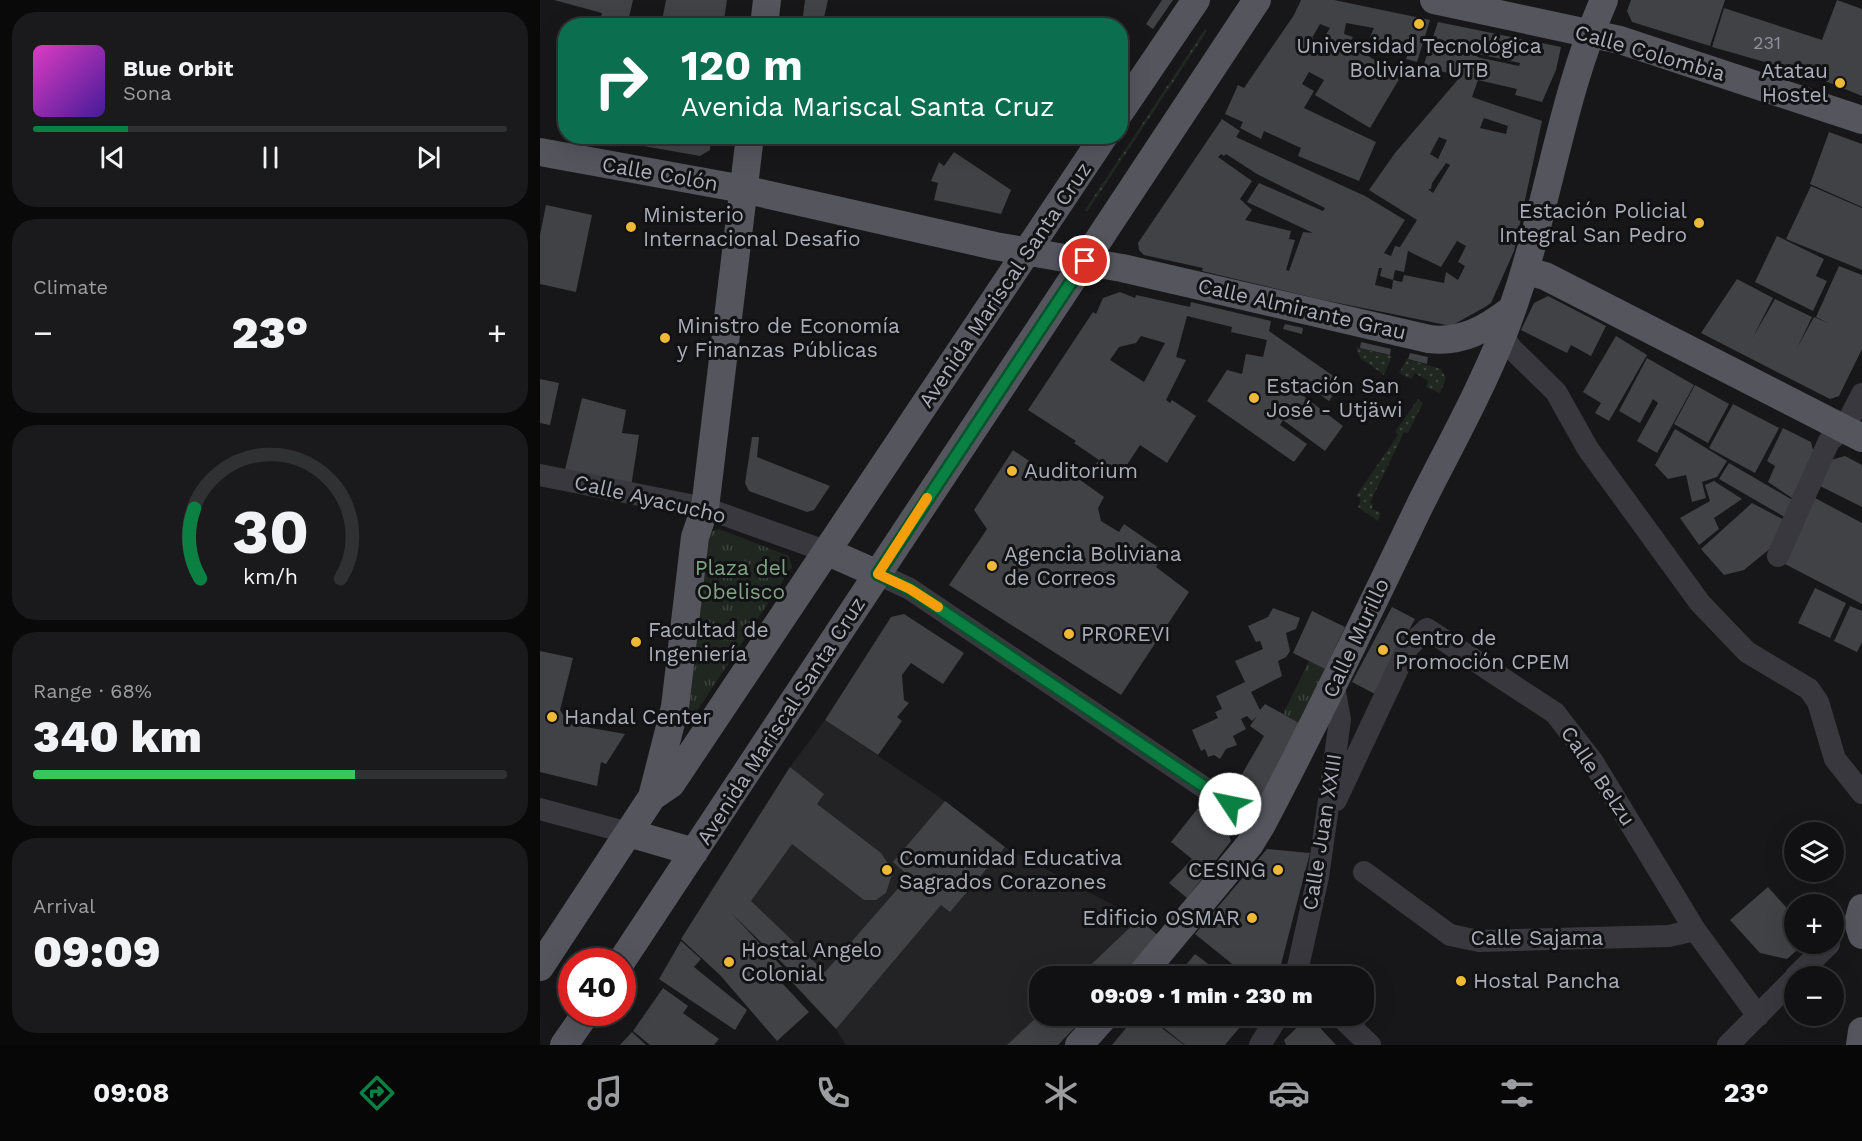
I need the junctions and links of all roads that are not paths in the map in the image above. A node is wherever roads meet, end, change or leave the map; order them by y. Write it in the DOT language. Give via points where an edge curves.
graph roads {
  1 [pos="767,0"];
  2 [pos="1196,0"];
  3 [pos="1257,0"];
  4 [pos="1434,0"];
  5 [pos="1604,0"];
  6 [pos="765,18"];
  7 [pos="1591,34"];
  8 [pos="1128,100"];
  9 [pos="1862,120"];
  10 [pos="749,144"];
  11 [pos="1099,144"];
  12 [pos="540,152"];
  13 [pos="743,189"];
  14 [pos="1026,250"];
  15 [pos="1085,261"];
  16 [pos="1526,271"];
  17 [pos="1512,309"];
  18 [pos="1502,336"];
  19 [pos="1862,394"];
  20 [pos="1853,433"];
  21 [pos="540,474"];
  22 [pos="705,508"];
  23 [pos="828,552"];
  24 [pos="1778,556"];
  25 [pos="878,574"];
  26 [pos="1334,686"];
  27 [pos="1862,793"];
  28 [pos="652,797"];
  29 [pos="1329,800"];
  30 [pos="540,809"];
  31 [pos="1261,826"];
  32 [pos="629,833"];
  33 [pos="694,852"];
  34 [pos="1364,872"];
  35 [pos="1861,922"];
  36 [pos="1695,930"];
  37 [pos="1844,933"];
  38 [pos="630,948"];
  39 [pos="1819,954"];
  40 [pos="1148,966"];
  41 [pos="1298,966"];
  42 [pos="1807,966"];
  43 [pos="540,967"];
  44 [pos="1784,989"];
  45 [pos="1758,1016"];
  46 [pos="577,1026"];
  47 [pos="1096,1026"];
  48 [pos="1272,1026"];
  49 [pos="1350,1026"];
  50 [pos="1862,1031"];
  51 [pos="564,1045"];
  52 [pos="1079,1045"];
  53 [pos="1260,1045"];
  54 [pos="1370,1045"];
  55 [pos="1728,1045"];
  56 [pos="1860,1045"];
  1 -- 6 [label="main road"];
  2 -- 8 [label="main road"];
  3 -- 15 [label="main road, Avenida Mariscal Santa Cruz"];
  4 -- 7 [label="main road, Calle Colombia"];
  5 -- 7 [label="main road, Calle Murillo"];
  7 -- 9 [label="main road, Calle Colombia" via="1620,40"];
  7 -- 16 [label="main road, Calle Murillo" via="1548,178"];
  10 -- 13 [label="main road"];
  11 -- 14 [label="main road, Avenida Mariscal Santa Cruz"];
  12 -- 13 [label="main road, Calle Colón"];
  13 -- 14 [label="main road, Calle Colón"];
  13 -- 22 [label="main road"];
  14 -- 15 [label="main road, Calle Colón"];
  14 -- 23 [label="main road, Avenida Mariscal Santa Cruz"];
  15 -- 17 [label="main road, Calle Almirante Grau" via="1449,341 1475,332"];
  15 -- 25 [label="main road, Avenida Mariscal Santa Cruz"];
  16 -- 17 [label="main road, Calle Murillo"];
  16 -- 20 [label="main road" via="1545,276"];
  17 -- 18 [label="main road, Calle Murillo"];
  18 -- 26 [label="main road, Calle Murillo"];
  18 -- 27 [label="street" via="1556,392 1588,449 1700,603 1746,652 1809,689 1818,702 1835,759"];
  19 -- 20 [label="street"];
  20 -- 24 [label="street" via="1829,441"];
  21 -- 22 [label="street, Calle Ayacucho"];
  22 -- 23 [label="street, Calle Ayacucho"];
  22 -- 28 [label="main road" via="695,537 675,707"];
  23 -- 25 [label="main road"];
  23 -- 28 [label="main road, Avenida Mariscal Santa Cruz" via="670,784"];
  25 -- 31 [label="street" via="910,589"];
  25 -- 33 [label="main road, Avenida Mariscal Santa Cruz"];
  26 -- 29 [label="street, Calle Juan XXIII" via="1340,720"];
  26 -- 31 [label="main road, Calle Murillo"];
  28 -- 32 [label="main road, Avenida Mariscal Santa Cruz"];
  29 -- 36 [label="street, Calle Belzu" via="1336,800 1408,647 1427,629 1555,713 1593,762"];
  29 -- 41 [label="street, Calle Juan XXIII" via="1318,877"];
  30 -- 32 [label="street"];
  31 -- 40 [label="main road, Calle Murillo"];
  32 -- 33 [label="main road"];
  32 -- 43 [label="main road, Avenida Mariscal Santa Cruz"];
  33 -- 38 [label="main road, Avenida Mariscal Santa Cruz"];
  34 -- 36 [label="street, Calle Sajama" via="1450,935 1465,939 1669,936"];
  35 -- 37 [label="street"];
  36 -- 45 [label="street, Calle Belzu"];
  39 -- 42 [label="street"];
  44 -- 45 [label="street"];
  45 -- 55 [label="street"];
  46 -- 51 [label="main road"];
  47 -- 52 [label="main road"];
  48 -- 53 [label="street"];
  49 -- 54 [label="street"];
  50 -- 56 [label="main road"];
}
